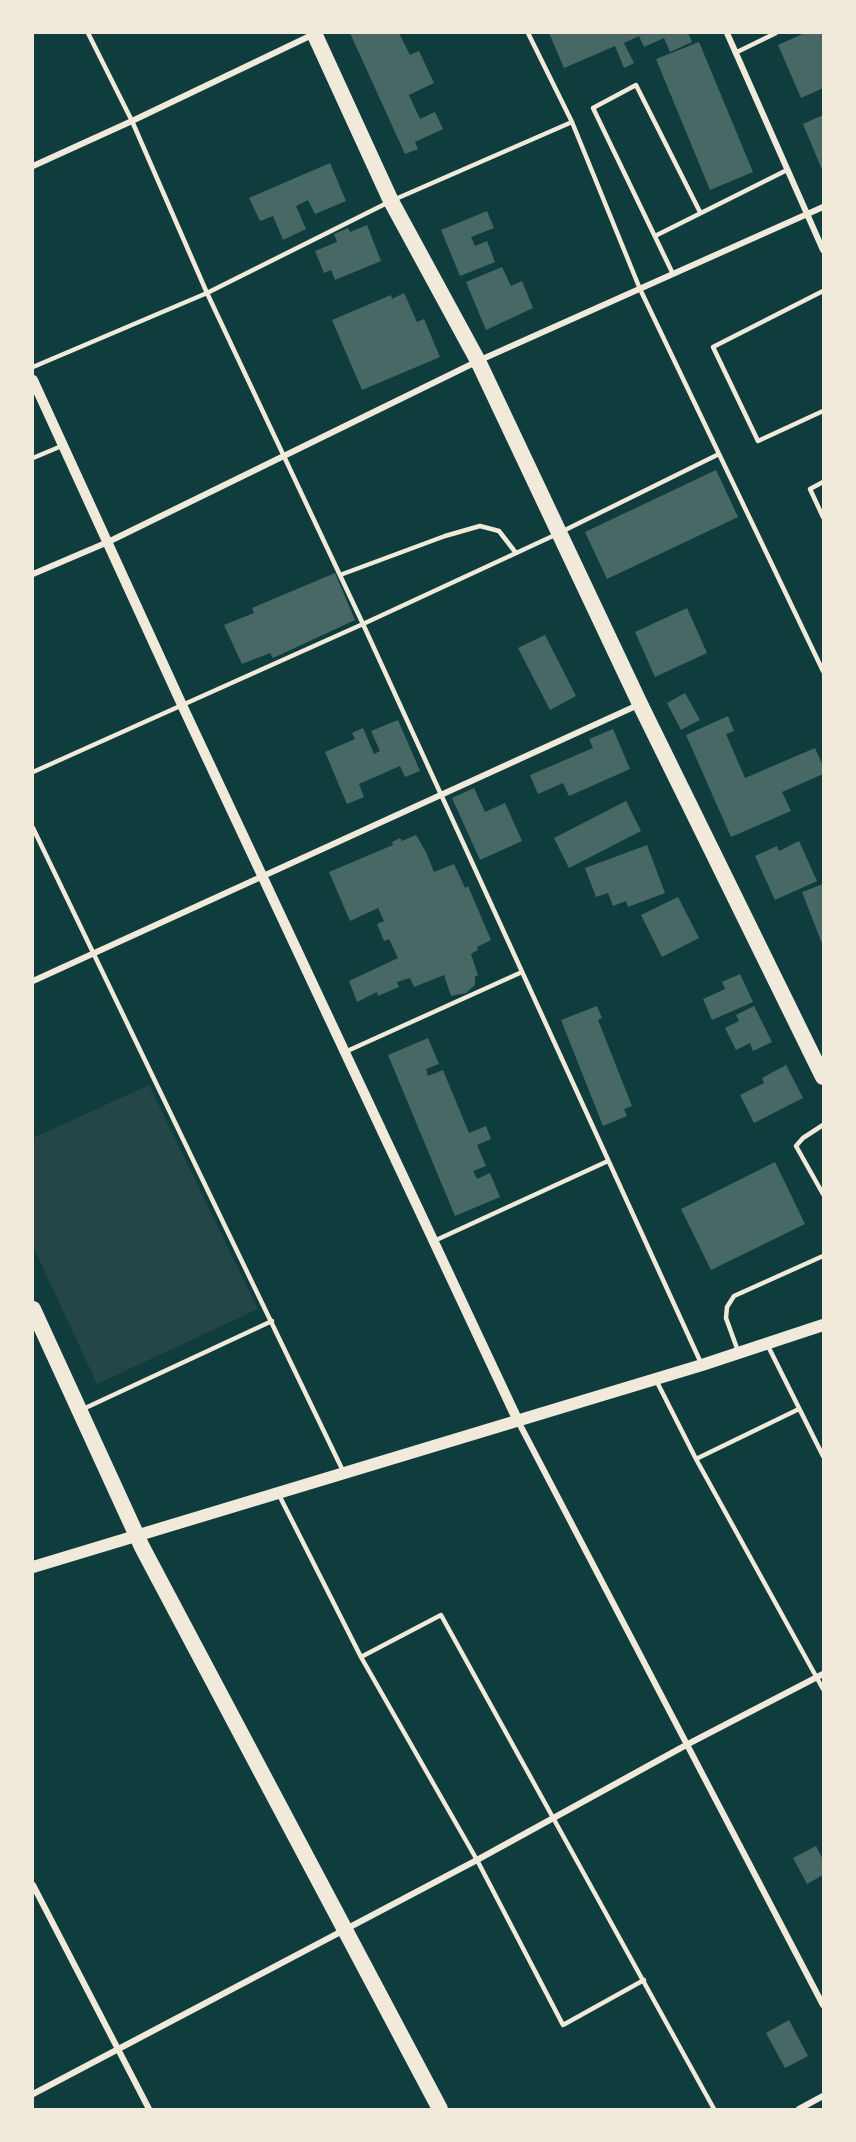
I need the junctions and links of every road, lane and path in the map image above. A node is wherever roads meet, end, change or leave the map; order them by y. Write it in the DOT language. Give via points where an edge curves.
graph roads {
  1 [pos="88,33"];
  2 [pos="314,33"];
  3 [pos="528,33"];
  4 [pos="727,33"];
  5 [pos="776,33"];
  6 [pos="735,53"];
  7 [pos="132,121"];
  8 [pos="572,122"];
  9 [pos="33,166"];
  10 [pos="787,170"];
  11 [pos="390,201"];
  12 [pos="823,207"];
  13 [pos="700,212"];
  14 [pos="806,214"];
  15 [pos="655,236"];
  16 [pos="823,250"];
  17 [pos="673,274"];
  18 [pos="640,289"];
  19 [pos="823,291"];
  20 [pos="207,293"];
  21 [pos="478,361"];
  22 [pos="33,367"];
  23 [pos="33,380"];
  24 [pos="823,411"];
  25 [pos="64,445"];
  26 [pos="719,454"];
  27 [pos="284,455"];
  28 [pos="33,458"];
  29 [pos="823,482"];
  30 [pos="823,517"];
  31 [pos="560,533"];
  32 [pos="108,542"];
  33 [pos="516,553"];
  34 [pos="33,574"];
  35 [pos="340,575"];
  36 [pos="363,624"];
  37 [pos="823,671"];
  38 [pos="640,704"];
  39 [pos="182,705"];
  40 [pos="33,772"];
  41 [pos="441,795"];
  42 [pos="33,828"];
  43 [pos="262,876"];
  44 [pos="94,953"];
  45 [pos="522,972"];
  46 [pos="33,981"];
  47 [pos="345,1052"];
  48 [pos="823,1077"];
  49 [pos="823,1125"];
  50 [pos="608,1161"];
  51 [pos="823,1194"];
  52 [pos="434,1241"];
  53 [pos="823,1256"];
  54 [pos="33,1309"];
  55 [pos="272,1321"];
  56 [pos="823,1325"];
  57 [pos="767,1343"];
  58 [pos="738,1353"];
  59 [pos="702,1365"];
  60 [pos="655,1379"];
  61 [pos="799,1409"];
  62 [pos="80,1410"];
  63 [pos="518,1421"];
  64 [pos="823,1456"];
  65 [pos="696,1459"];
  66 [pos="344,1473"];
  67 [pos="278,1493"];
  68 [pos="137,1536"];
  69 [pos="33,1567"];
  70 [pos="361,1657"];
  71 [pos="820,1675"];
  72 [pos="823,1689"];
  73 [pos="688,1744"];
  74 [pos="555,1818"];
  75 [pos="477,1860"];
  76 [pos="33,1885"];
  77 [pos="346,1930"];
  78 [pos="644,1980"];
  79 [pos="823,2005"];
  80 [pos="117,2049"];
  81 [pos="33,2094"];
  82 [pos="823,2096"];
  83 [pos="149,2109"];
  84 [pos="440,2109"];
  85 [pos="714,2109"];
  86 [pos="799,2109"];
  1 -- 7 [label="lane"];
  2 -- 7 [label="street"];
  2 -- 11 [label="highway"];
  3 -- 8 [label="lane"];
  4 -- 6 [label="street"];
  5 -- 6 [label="lane"];
  6 -- 10 [label="street"];
  7 -- 9 [label="street"];
  7 -- 20 [label="lane"];
  8 -- 11 [label="lane"];
  8 -- 18 [label="lane"];
  10 -- 13 [label="lane"];
  10 -- 14 [label="street"];
  11 -- 20 [label="lane"];
  11 -- 21 [label="highway"];
  12 -- 14 [label="street"];
  13 -- 15 [label="lane"];
  13 -- 15 [label="lane" via="636,85 593,108"];
  14 -- 16 [label="street"];
  14 -- 17 [label="street"];
  15 -- 17 [label="lane"];
  17 -- 18 [label="street"];
  18 -- 21 [label="street"];
  18 -- 26 [label="lane"];
  19 -- 24 [label="lane" via="713,347 758,441"];
  20 -- 22 [label="lane"];
  20 -- 27 [label="lane"];
  21 -- 27 [label="street"];
  21 -- 31 [label="highway"];
  23 -- 25 [label="street"];
  25 -- 28 [label="lane"];
  25 -- 32 [label="street"];
  26 -- 31 [label="lane"];
  26 -- 37 [label="lane"];
  27 -- 32 [label="street"];
  27 -- 35 [label="lane"];
  29 -- 30 [label="lane" via="810,489"];
  31 -- 33 [label="lane"];
  31 -- 38 [label="highway"];
  32 -- 34 [label="street"];
  32 -- 39 [label="street"];
  33 -- 35 [label="lane" via="499,531 480,526"];
  33 -- 36 [label="lane"];
  35 -- 36 [label="lane"];
  36 -- 39 [label="lane"];
  36 -- 41 [label="lane"];
  38 -- 41 [label="street"];
  38 -- 48 [label="highway"];
  39 -- 40 [label="lane"];
  39 -- 43 [label="street"];
  41 -- 43 [label="street"];
  41 -- 45 [label="lane"];
  42 -- 44 [label="lane"];
  43 -- 44 [label="street"];
  43 -- 47 [label="street"];
  44 -- 46 [label="street"];
  44 -- 55 [label="lane"];
  45 -- 47 [label="lane"];
  45 -- 50 [label="lane"];
  47 -- 52 [label="street"];
  49 -- 51 [label="lane" via="796,1146"];
  50 -- 52 [label="lane"];
  50 -- 59 [label="lane"];
  52 -- 63 [label="street"];
  53 -- 58 [label="lane" via="734,1296 726,1318"];
  54 -- 62 [label="highway"];
  55 -- 62 [label="lane"];
  55 -- 66 [label="lane"];
  56 -- 57 [label="main road"];
  57 -- 58 [label="main road"];
  57 -- 61 [label="lane"];
  58 -- 59 [label="main road"];
  59 -- 60 [label="main road"];
  60 -- 63 [label="main road"];
  60 -- 65 [label="lane"];
  61 -- 64 [label="lane"];
  61 -- 65 [label="lane"];
  62 -- 68 [label="highway"];
  63 -- 66 [label="main road"];
  63 -- 73 [label="street"];
  65 -- 71 [label="lane"];
  66 -- 67 [label="main road"];
  67 -- 68 [label="main road"];
  67 -- 70 [label="lane"];
  68 -- 69 [label="main road"];
  68 -- 77 [label="highway"];
  70 -- 74 [label="lane" via="441,1615"];
  70 -- 75 [label="lane"];
  71 -- 72 [label="lane"];
  71 -- 73 [label="street"];
  73 -- 74 [label="street"];
  73 -- 79 [label="street"];
  74 -- 75 [label="street"];
  74 -- 78 [label="lane"];
  75 -- 77 [label="street"];
  75 -- 78 [label="lane" via="563,2025"];
  76 -- 80 [label="street"];
  77 -- 80 [label="street"];
  77 -- 84 [label="highway"];
  78 -- 85 [label="lane"];
  80 -- 81 [label="street"];
  80 -- 83 [label="street"];
  82 -- 86 [label="street"];
}
